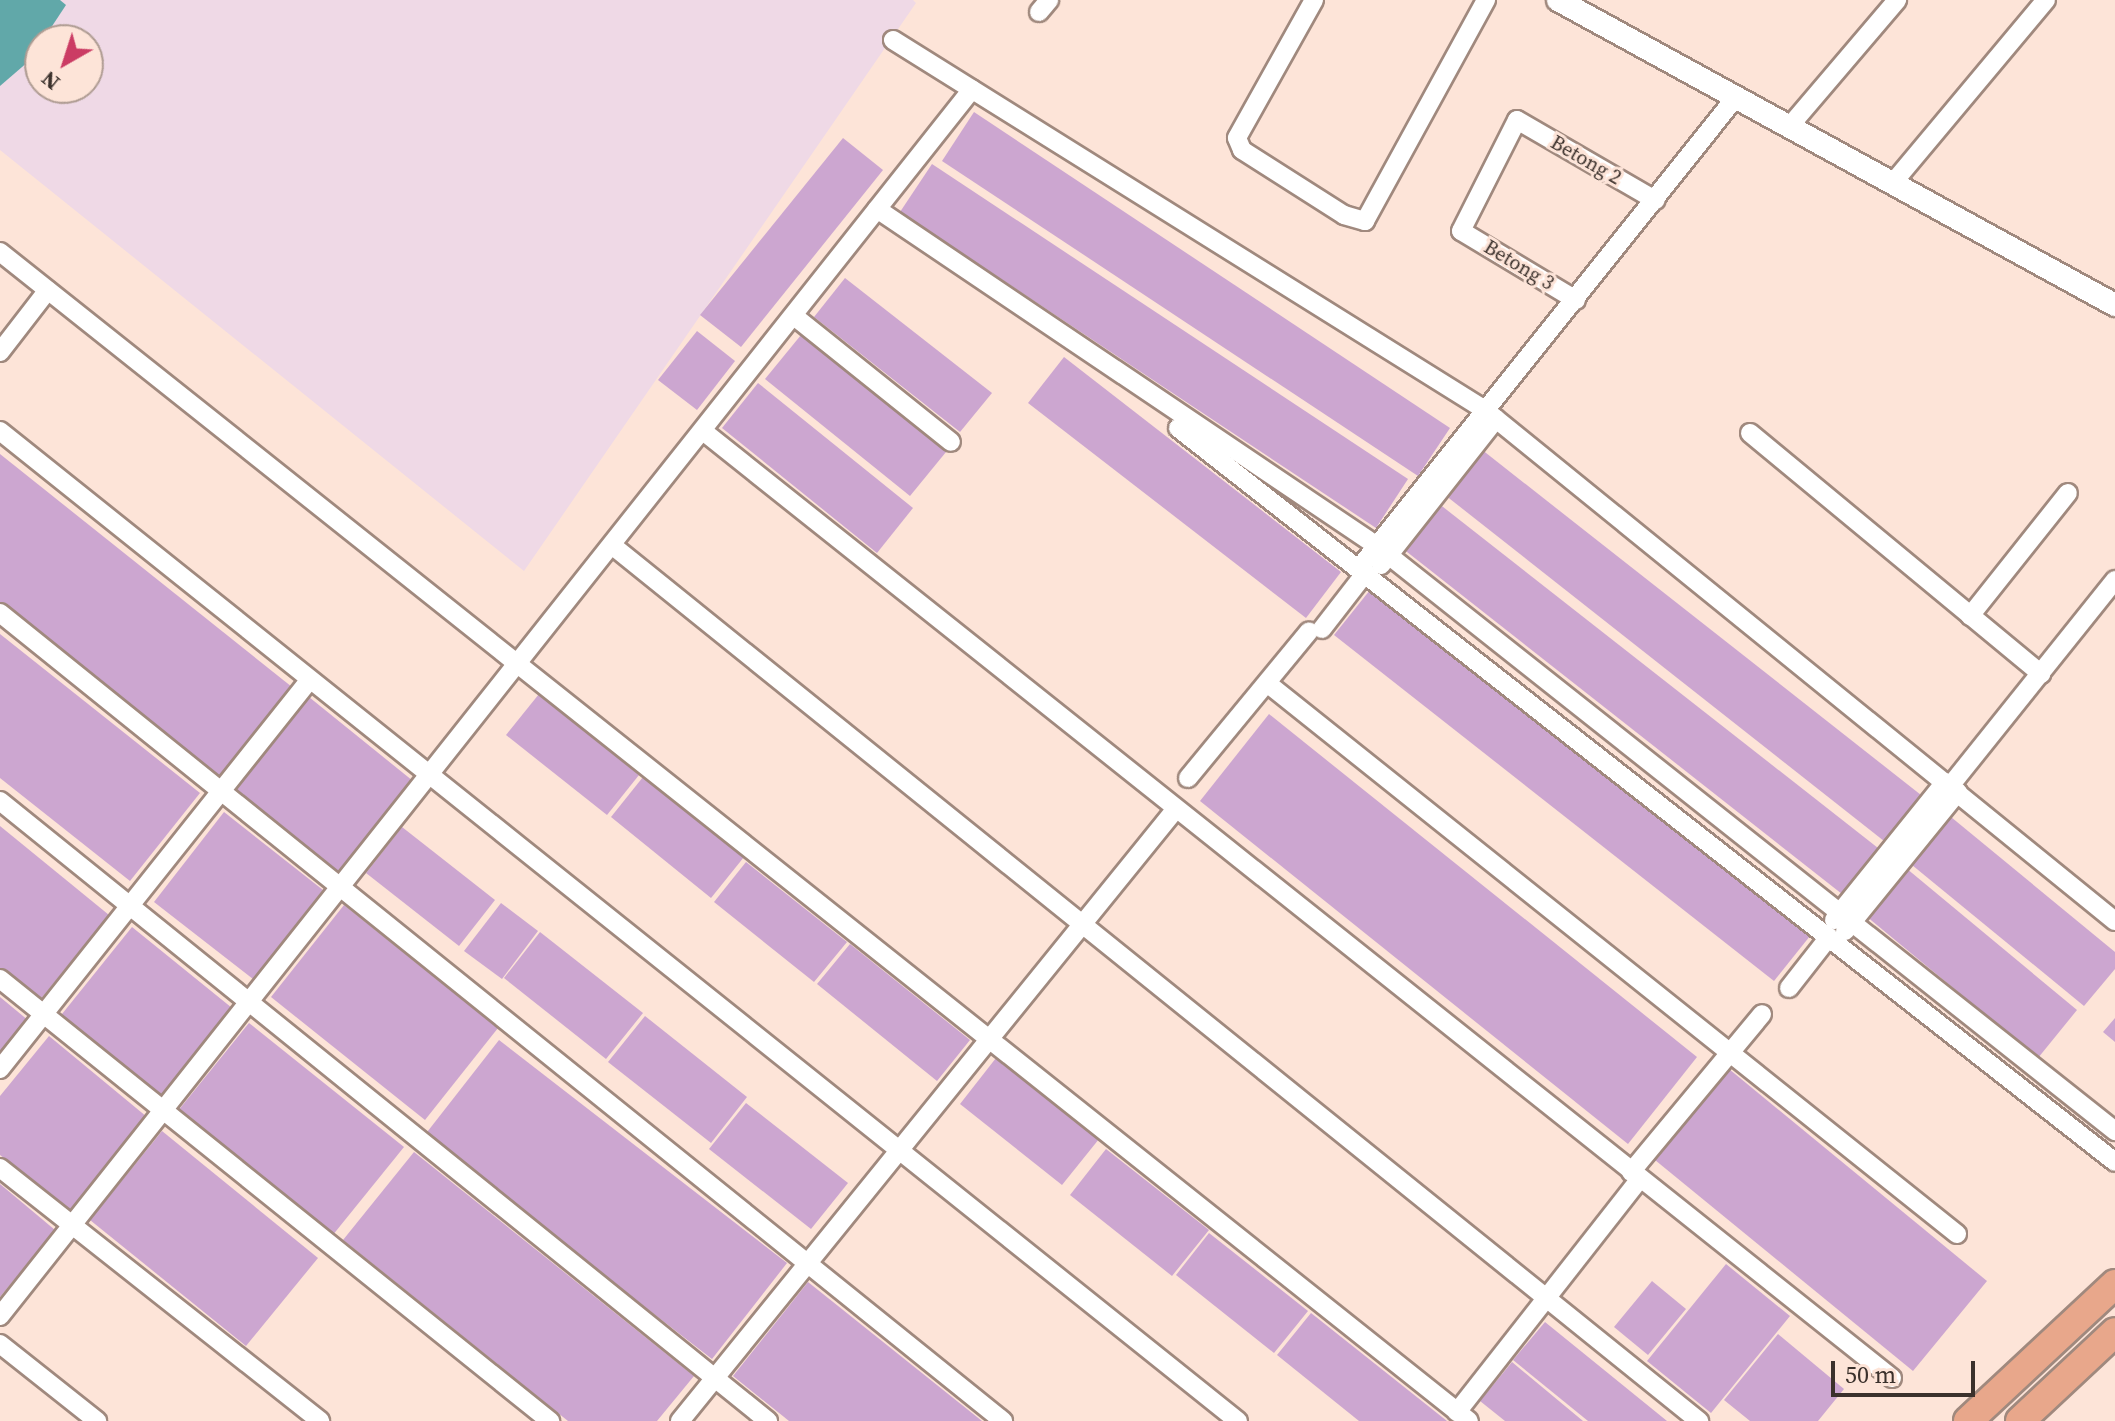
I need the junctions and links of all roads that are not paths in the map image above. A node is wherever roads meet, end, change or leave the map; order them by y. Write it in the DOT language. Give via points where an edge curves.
graph roads {
  1 [pos="1314,0"];
  2 [pos="1486,0"];
  3 [pos="1558,0"];
  4 [pos="1897,0"];
  5 [pos="2046,0"];
  6 [pos="893,40"];
  7 [pos="972,89"];
  8 [pos="1736,97"];
  9 [pos="1789,127"];
  10 [pos="1892,184"];
  11 [pos="1655,200"];
  12 [pos="877,209"];
  13 [pos="1461,231"];
  14 [pos="0,252"];
  15 [pos="48,290"];
  16 [pos="1576,300"];
  17 [pos="2115,305"];
  18 [pos="794,316"];
  19 [pos="1055,333"];
  20 [pos="0,352"];
  21 [pos="1490,414"];
  22 [pos="0,431"];
  23 [pos="703,431"];
  24 [pos="1750,433"];
  25 [pos="951,442"];
  26 [pos="2068,493"];
  27 [pos="613,546"];
  28 [pos="1383,551"];
  29 [pos="1366,572"];
  30 [pos="2115,580"];
  31 [pos="0,613"];
  32 [pos="1970,616"];
  33 [pos="519,665"];
  34 [pos="2041,674"];
  35 [pos="309,680"];
  36 [pos="1267,683"];
  37 [pos="429,775"];
  38 [pos="1188,778"];
  39 [pos="1951,787"];
  40 [pos="222,789"];
  41 [pos="0,801"];
  42 [pos="1175,810"];
  43 [pos="342,884"];
  44 [pos="130,906"];
  45 [pos="1846,918"];
  46 [pos="2115,921"];
  47 [pos="1083,924"];
  48 [pos="1830,937"];
  49 [pos="0,979"];
  50 [pos="1789,988"];
  51 [pos="249,1002"];
  52 [pos="1762,1014"];
  53 [pos="43,1015"];
  54 [pos="989,1040"];
  55 [pos="1731,1051"];
  56 [pos="0,1069"];
  57 [pos="163,1111"];
  58 [pos="2115,1131"];
  59 [pos="900,1150"];
  60 [pos="2115,1162"];
  61 [pos="0,1168"];
  62 [pos="1636,1176"];
  63 [pos="72,1225"];
  64 [pos="1957,1234"];
  65 [pos="809,1265"];
  66 [pos="2115,1284"];
  67 [pos="1548,1298"];
  68 [pos="0,1316"];
  69 [pos="2115,1332"];
  70 [pos="0,1344"];
  71 [pos="715,1378"];
  72 [pos="1892,1378"];
  73 [pos="1463,1416"];
  74 [pos="97,1421"];
  75 [pos="320,1421"];
  76 [pos="550,1421"];
  77 [pos="680,1421"];
  78 [pos="768,1421"];
  79 [pos="1003,1421"];
  80 [pos="1238,1421"];
  81 [pos="1699,1421"];
  82 [pos="1968,1421"];
  83 [pos="2020,1421"];
  1 -- 2 [label="street" via="1237,138 1254,159 1344,215 1365,221"];
  3 -- 8 [label="street"];
  4 -- 9 [label="street"];
  5 -- 10 [label="street"];
  6 -- 7 [label="street"];
  7 -- 12 [label="street"];
  7 -- 21 [label="street"];
  8 -- 9 [label="street"];
  8 -- 11 [label="street"];
  9 -- 10 [label="street"];
  10 -- 17 [label="street"];
  11 -- 13 [label="street, Betong 2" via="1517,120"];
  11 -- 16 [label="street"];
  12 -- 18 [label="street"];
  12 -- 19 [label="street"];
  13 -- 16 [label="street, Betong 3"];
  14 -- 15 [label="street"];
  15 -- 20 [label="street"];
  15 -- 33 [label="street"];
  16 -- 21 [label="street"];
  18 -- 23 [label="street"];
  18 -- 25 [label="street"];
  19 -- 28 [label="street"];
  19 -- 29 [label="street"];
  21 -- 28 [label="street"];
  21 -- 39 [label="street"];
  22 -- 35 [label="street"];
  23 -- 27 [label="street"];
  23 -- 42 [label="street"];
  24 -- 32 [label="street"];
  26 -- 32 [label="street"];
  27 -- 33 [label="street"];
  27 -- 47 [label="street"];
  28 -- 29 [label="street"];
  28 -- 45 [label="street"];
  29 -- 36 [label="street"];
  29 -- 48 [label="street"];
  30 -- 34 [label="street"];
  31 -- 40 [label="street"];
  32 -- 34 [label="street"];
  33 -- 37 [label="street"];
  33 -- 54 [label="street"];
  34 -- 39 [label="street"];
  35 -- 37 [label="street"];
  35 -- 40 [label="street"];
  36 -- 38 [label="street"];
  36 -- 55 [label="street"];
  37 -- 43 [label="street"];
  37 -- 59 [label="street"];
  39 -- 45 [label="street"];
  39 -- 46 [label="street"];
  40 -- 43 [label="street"];
  40 -- 44 [label="street"];
  41 -- 44 [label="street"];
  42 -- 47 [label="street"];
  42 -- 62 [label="street"];
  43 -- 51 [label="street"];
  43 -- 65 [label="street"];
  44 -- 51 [label="street"];
  44 -- 53 [label="street"];
  45 -- 48 [label="street"];
  45 -- 58 [label="street"];
  47 -- 54 [label="street"];
  47 -- 67 [label="street"];
  48 -- 50 [label="street"];
  48 -- 60 [label="street"];
  49 -- 53 [label="street"];
  51 -- 57 [label="street"];
  51 -- 71 [label="street"];
  52 -- 55 [label="street"];
  53 -- 56 [label="street"];
  53 -- 57 [label="street"];
  54 -- 59 [label="street"];
  54 -- 73 [label="street"];
  55 -- 62 [label="street"];
  55 -- 64 [label="street"];
  57 -- 63 [label="street"];
  57 -- 76 [label="street"];
  59 -- 65 [label="street"];
  59 -- 80 [label="street"];
  61 -- 63 [label="street"];
  62 -- 67 [label="street"];
  62 -- 72 [label="street"];
  63 -- 68 [label="street"];
  63 -- 75 [label="street"];
  65 -- 71 [label="street"];
  65 -- 79 [label="street"];
  66 -- 82 [label="highway"];
  67 -- 73 [label="street"];
  67 -- 81 [label="street"];
  69 -- 83 [label="highway"];
  70 -- 74 [label="street"];
  71 -- 77 [label="street"];
  71 -- 78 [label="street"];
}
